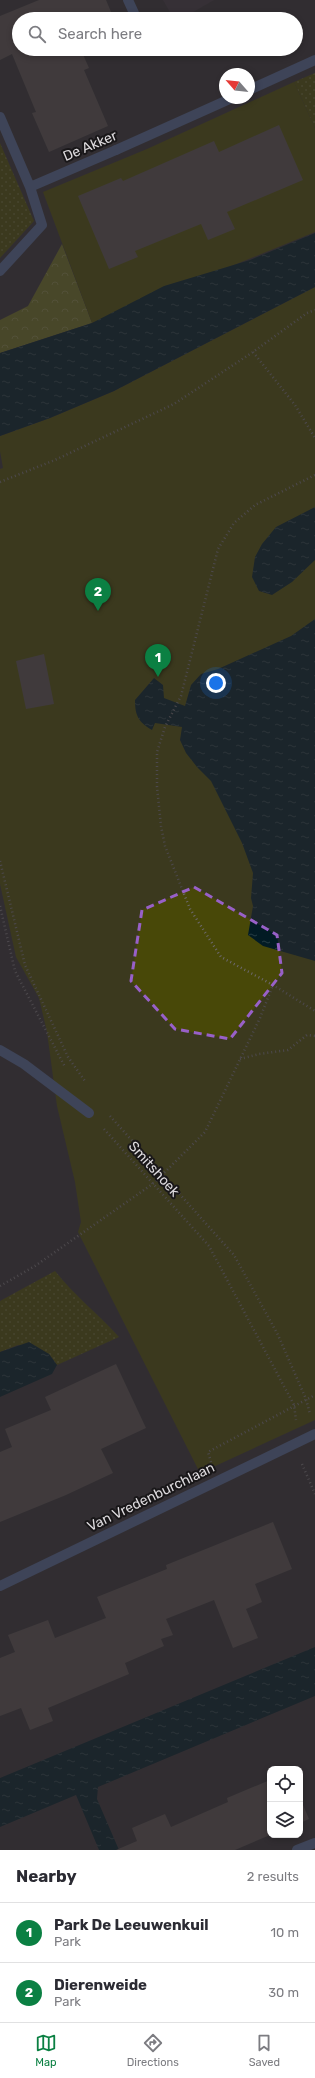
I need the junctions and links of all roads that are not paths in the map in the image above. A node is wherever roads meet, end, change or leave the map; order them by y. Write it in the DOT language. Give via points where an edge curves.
graph roads {
  1 [pos="128,0"];
  2 [pos="134,12"];
  3 [pos="315,60"];
  4 [pos="255,87"];
  5 [pos="219,104"];
  6 [pos="0,117"];
  7 [pos="30,187"];
  8 [pos="0,271"];
  9 [pos="0,1050"];
  10 [pos="89,1113"];
  11 [pos="314,1434"];
  12 [pos="0,1586"];
  13 [pos="315,1842"];
  14 [pos="298,1850"];
  1 -- 2 [label="street"];
  3 -- 4 [label="street"];
  5 -- 7 [label="street, De Akker"];
  6 -- 7 [label="street"];
  7 -- 8 [label="street" via="42,225"];
  9 -- 10 [label="street" via="24,1064"];
  11 -- 12 [label="street, Van Vredenburchlaan"];
  13 -- 14 [label="street"];
}
